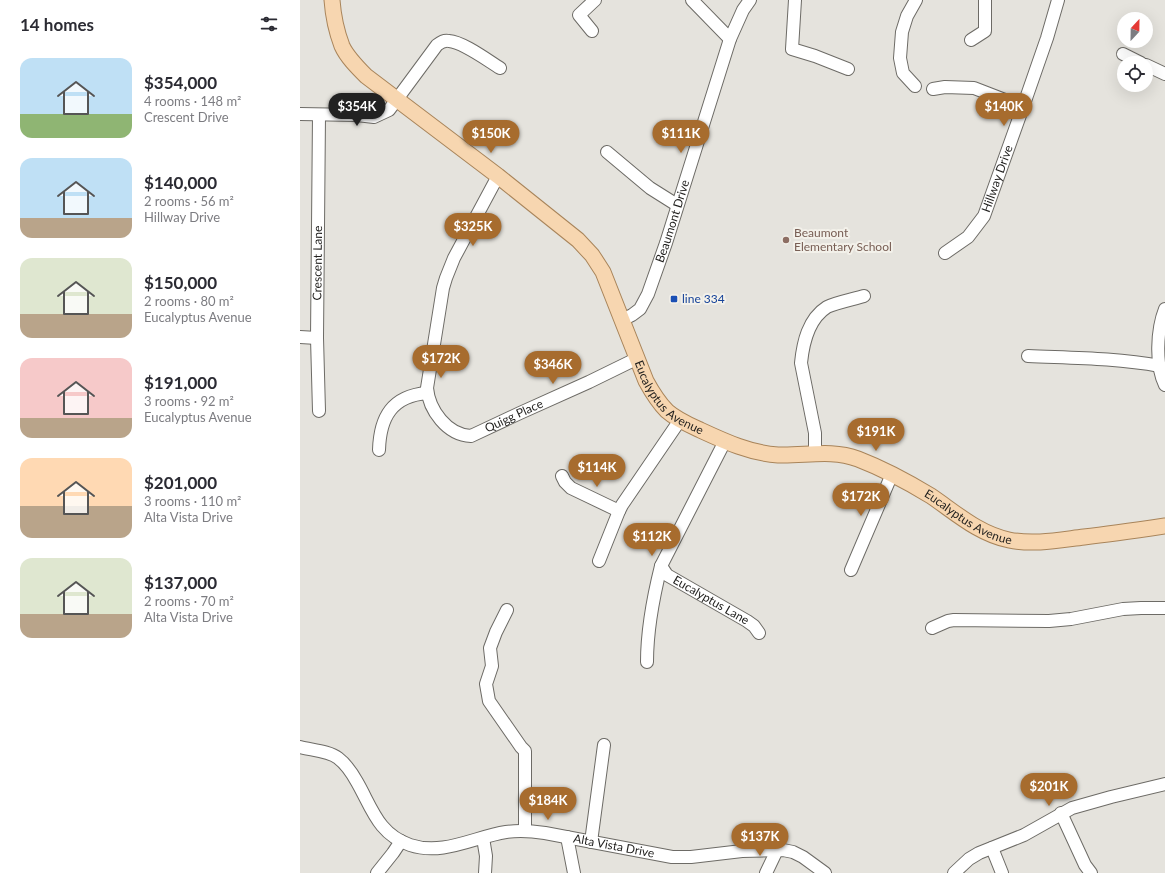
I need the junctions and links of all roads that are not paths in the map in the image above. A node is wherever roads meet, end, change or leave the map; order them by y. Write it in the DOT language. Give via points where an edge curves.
graph roads {
  1 [pos="332,0"];
  2 [pos="595,0"];
  3 [pos="692,0"];
  4 [pos="750,0"];
  5 [pos="795,0"];
  6 [pos="916,0"];
  7 [pos="985,0"];
  8 [pos="1058,0"];
  9 [pos="592,31"];
  10 [pos="730,39"];
  11 [pos="971,40"];
  12 [pos="1124,54"];
  13 [pos="1128,56"];
  14 [pos="500,68"];
  15 [pos="1153,68"];
  16 [pos="848,69"];
  17 [pos="1165,74"];
  18 [pos="915,86"];
  19 [pos="933,89"];
  20 [pos="398,100"];
  21 [pos="1023,107"];
  22 [pos="300,114"];
  23 [pos="320,115"];
  24 [pos="607,152"];
  25 [pos="498,176"];
  26 [pos="677,205"];
  27 [pos="946,253"];
  28 [pos="864,296"];
  29 [pos="1165,309"];
  30 [pos="622,320"];
  31 [pos="300,337"];
  32 [pos="317,338"];
  33 [pos="1028,356"];
  34 [pos="638,358"];
  35 [pos="1160,366"];
  36 [pos="1165,385"];
  37 [pos="428,393"];
  38 [pos="319,411"];
  39 [pos="680,420"];
  40 [pos="725,441"];
  41 [pos="379,450"];
  42 [pos="816,453"];
  43 [pos="892,474"];
  44 [pos="562,476"];
  45 [pos="619,511"];
  46 [pos="1165,526"];
  47 [pos="599,561"];
  48 [pos="661,566"];
  49 [pos="852,570"];
  50 [pos="1165,608"];
  51 [pos="507,610"];
  52 [pos="932,628"];
  53 [pos="759,633"];
  54 [pos="647,662"];
  55 [pos="604,745"];
  56 [pos="300,747"];
  57 [pos="1165,784"];
  58 [pos="1061,813"];
  59 [pos="525,831"];
  60 [pos="567,837"];
  61 [pos="483,838"];
  62 [pos="401,841"];
  63 [pos="591,842"];
  64 [pos="992,848"];
  65 [pos="777,850"];
  66 [pos="377,873"];
  67 [pos="485,873"];
  68 [pos="574,873"];
  69 [pos="766,873"];
  70 [pos="825,873"];
  71 [pos="954,873"];
  72 [pos="1002,873"];
  73 [pos="1091,873"];
  1 -- 20 [label="main road, Eucalyptus Avenue" via="343,47 366,76"];
  2 -- 9 [label="street" via="578,15"];
  3 -- 10 [label="street"];
  4 -- 10 [label="street, Beaumont Drive"];
  5 -- 16 [label="street" via="792,49"];
  6 -- 18 [label="street" via="902,32 900,58 903,73"];
  7 -- 11 [label="street" via="985,31"];
  8 -- 21 [label="street, Hillway Drive"];
  10 -- 26 [label="street, Beaumont Drive"];
  12 -- 13 [label="street"];
  14 -- 20 [label="street" via="456,43 443,41 437,45"];
  15 -- 17 [label="street"];
  19 -- 21 [label="street" via="974,88"];
  20 -- 23 [label="street" via="389,110 374,117"];
  20 -- 25 [label="main road, Eucalyptus Avenue"];
  21 -- 27 [label="street, Hillway Drive" via="984,216 968,237"];
  22 -- 23 [label="street"];
  23 -- 32 [label="street, Crescent Lane"];
  24 -- 26 [label="street" via="650,188"];
  25 -- 30 [label="main road, Eucalyptus Avenue" via="578,240 592,255 603,272"];
  25 -- 37 [label="street" via="454,258 443,288"];
  26 -- 30 [label="street, Beaumont Drive" via="648,294 640,309"];
  28 -- 42 [label="street" via="828,307 815,319 807,333 801,363 815,433"];
  29 -- 35 [label="street" via="1160,326"];
  30 -- 34 [label="main road, Eucalyptus Avenue"];
  31 -- 32 [label="street"];
  32 -- 38 [label="street, Crescent Lane"];
  33 -- 35 [label="street" via="1107,359"];
  34 -- 37 [label="street, Quigg Place" via="471,436 458,434 442,422"];
  34 -- 39 [label="main road, Eucalyptus Avenue" via="652,394 667,412"];
  35 -- 36 [label="street"];
  37 -- 41 [label="street" via="411,396 390,410 383,422"];
  39 -- 40 [label="main road, Eucalyptus Avenue"];
  39 -- 45 [label="street"];
  40 -- 42 [label="main road, Eucalyptus Avenue" via="769,454"];
  40 -- 48 [label="street"];
  42 -- 43 [label="main road, Eucalyptus Avenue" via="853,457"];
  43 -- 46 [label="main road, Eucalyptus Avenue" via="970,524 1008,540 1047,542"];
  43 -- 49 [label="street"];
  44 -- 45 [label="street" via="571,488"];
  45 -- 47 [label="street"];
  48 -- 53 [label="street, Eucalyptus Lane" via="667,575 747,621"];
  48 -- 54 [label="street" via="651,613"];
  50 -- 52 [label="street" via="1123,609 1049,621 954,620"];
  51 -- 59 [label="street" via="490,648 492,666 486,684 489,701 525,750"];
  55 -- 63 [label="street"];
  56 -- 62 [label="street, Alta Vista Drive" via="327,753 340,759 352,774 380,824"];
  57 -- 58 [label="street" via="1096,800"];
  58 -- 64 [label="street" via="1036,828"];
  58 -- 73 [label="street"];
  59 -- 60 [label="street, Alta Vista Drive"];
  59 -- 61 [label="street, Alta Vista Drive" via="505,832"];
  60 -- 63 [label="street, Alta Vista Drive"];
  60 -- 68 [label="street"];
  61 -- 62 [label="street, Alta Vista Drive" via="430,849"];
  61 -- 67 [label="street"];
  62 -- 66 [label="street"];
  63 -- 65 [label="street, Alta Vista Drive" via="677,857"];
  64 -- 71 [label="street" via="978,853"];
  64 -- 72 [label="street"];
  65 -- 69 [label="street"];
  65 -- 70 [label="street, Alta Vista Drive" via="798,855"];
}
